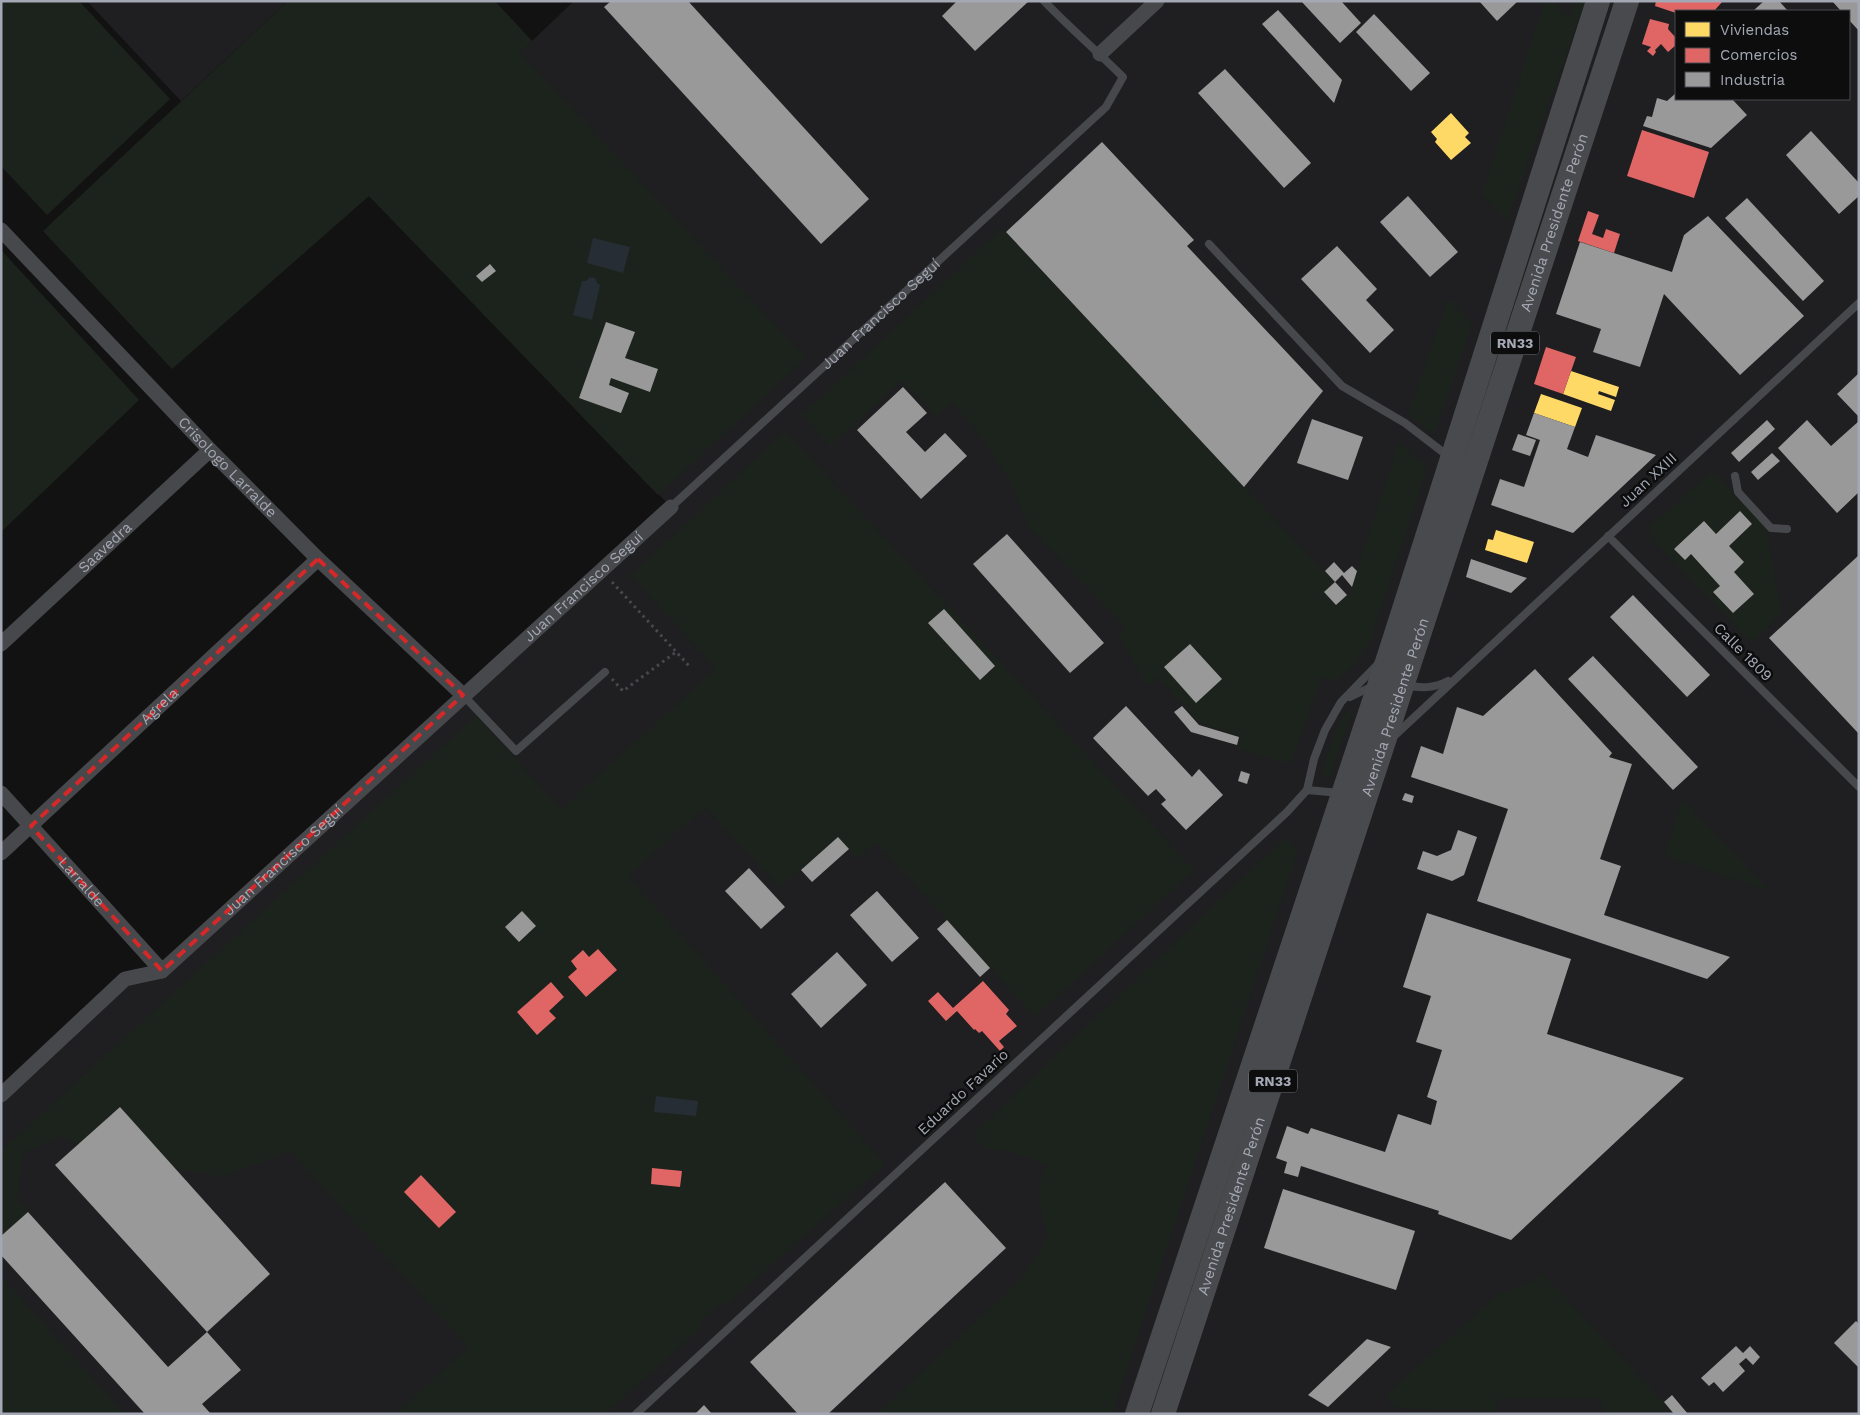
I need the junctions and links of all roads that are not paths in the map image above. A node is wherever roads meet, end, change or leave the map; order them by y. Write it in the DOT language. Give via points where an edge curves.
graph roads {
  1 [pos="1044,1"];
  2 [pos="1157,1"];
  3 [pos="1598,1"];
  4 [pos="1627,1"];
  5 [pos="1100,54"];
  6 [pos="1,230"];
  7 [pos="1209,244"];
  8 [pos="1859,302"];
  9 [pos="210,450"];
  10 [pos="1452,459"];
  11 [pos="1735,476"];
  12 [pos="671,507"];
  13 [pos="1787,529"];
  14 [pos="1608,536"];
  15 [pos="318,559"];
  16 [pos="1,644"];
  17 [pos="1390,653"];
  18 [pos="605,672"];
  19 [pos="1457,677"];
  20 [pos="1391,684"];
  21 [pos="464,695"];
  22 [pos="1341,702"];
  23 [pos="1382,748"];
  24 [pos="1859,787"];
  25 [pos="1307,790"];
  26 [pos="1,793"];
  27 [pos="1354,795"];
  28 [pos="31,826"];
  29 [pos="1,853"];
  30 [pos="162,971"];
  31 [pos="1,1095"];
  32 [pos="636,1414"];
  33 [pos="1137,1414"];
  34 [pos="1163,1414"];
  1 -- 5 [label="lane" via="1074,33"];
  2 -- 5 [label="street"];
  3 -- 10 [label="main road, Avenida Presidente Perón / RN33"];
  4 -- 20 [label="main road, Avenida Presidente Perón / RN33"];
  5 -- 12 [label="lane, Juan Francisco Seguí" via="1123,77 1106,107"];
  6 -- 9 [label="street, Crisologo Larralde"];
  7 -- 10 [label="lane" via="1342,386 1405,423"];
  8 -- 14 [label="lane, Juan XXIII"];
  9 -- 15 [label="street, Crisologo Larralde"];
  9 -- 16 [label="street, Saavedra"];
  10 -- 17 [label="main road, Avenida Presidente Perón / RN33"];
  11 -- 13 [label="lane" via="1738,492 1772,528"];
  12 -- 21 [label="street, Juan Francisco Seguí"];
  14 -- 19 [label="lane, Juan XXIII"];
  14 -- 24 [label="lane, Calle 1809"];
  15 -- 21 [label="street, Crisologo Larralde"];
  15 -- 28 [label="street, Agrela"];
  17 -- 20 [label="main road, Avenida Presidente Perón / RN33"];
  17 -- 22 [label="lane, Eduardo Favario"];
  18 -- 21 [label="lane" via="516,751"];
  19 -- 20 [label="lane, Juan XXIII" via="1440,686 1421,689"];
  19 -- 23 [label="lane, Juan XXIII"];
  20 -- 22 [label="lane" via="1362,690"];
  20 -- 23 [label="main road, Avenida Presidente Perón / RN33"];
  20 -- 27 [label="main road, Avenida Presidente Perón / RN33"];
  21 -- 30 [label="street, Juan Francisco Seguí"];
  22 -- 25 [label="lane, Eduardo Favario" via="1325,730"];
  23 -- 27 [label="main road, Avenida Presidente Perón / RN33"];
  25 -- 27 [label="lane"];
  25 -- 32 [label="lane, Eduardo Favario"];
  26 -- 28 [label="street, Larralde"];
  27 -- 33 [label="main road, Avenida Presidente Perón / RN33"];
  27 -- 34 [label="main road, Avenida Presidente Perón / RN33"];
  28 -- 29 [label="street, Agrela"];
  28 -- 30 [label="street, Larralde"];
  30 -- 31 [label="street" via="125,979"];
}
